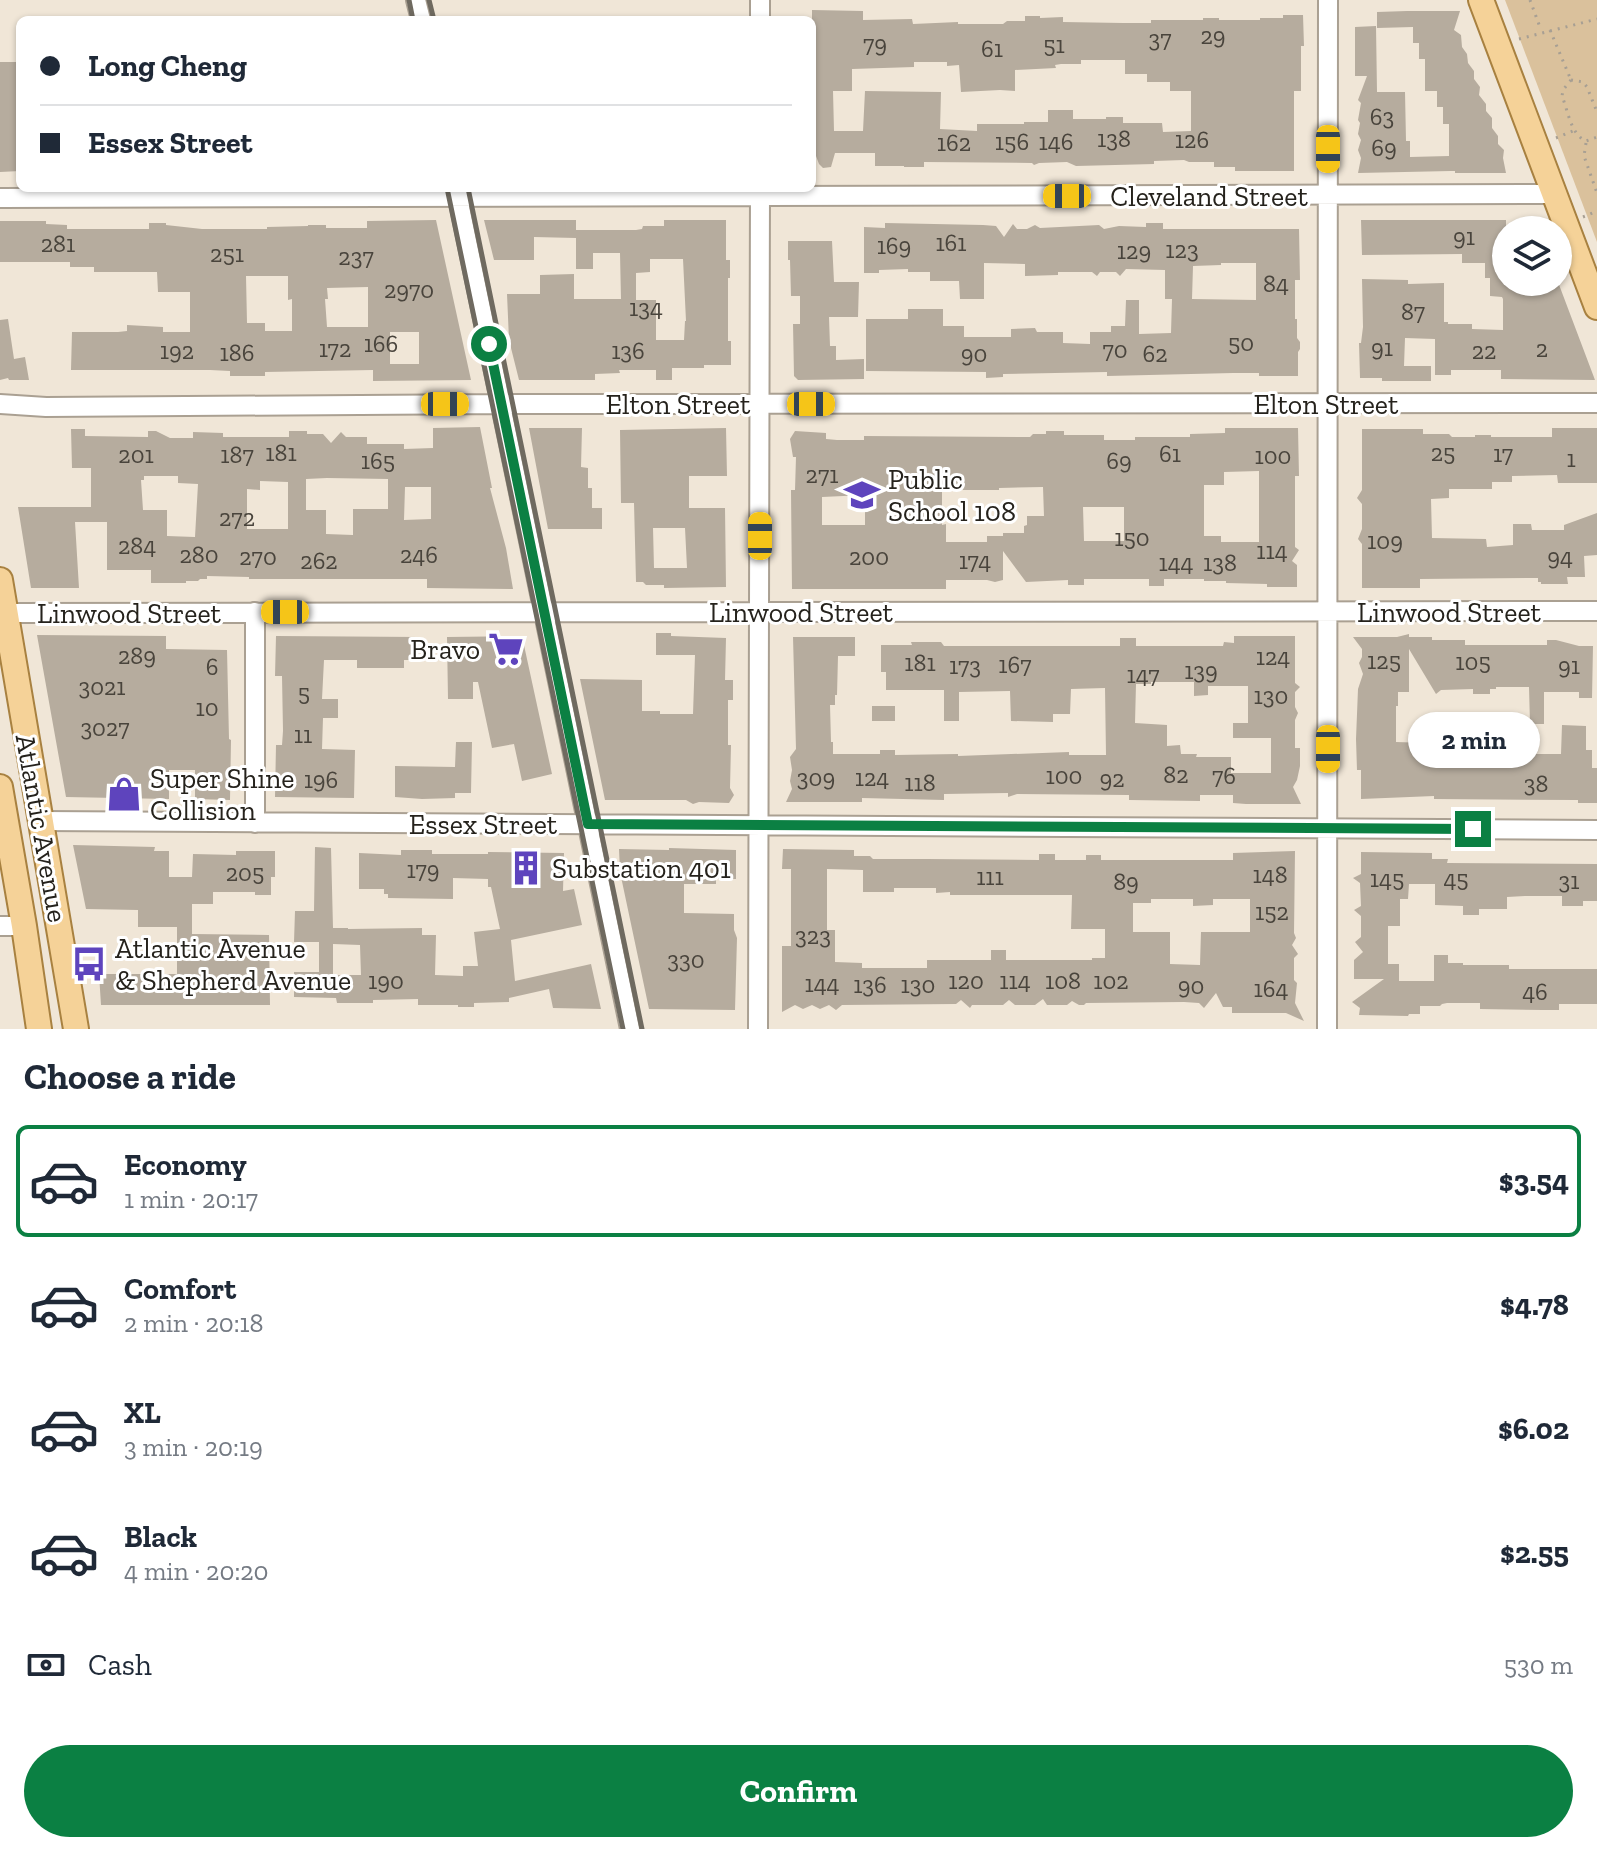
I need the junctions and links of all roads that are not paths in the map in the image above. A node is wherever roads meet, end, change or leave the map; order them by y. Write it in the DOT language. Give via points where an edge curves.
graph roads {
  1 [pos="1328,0"];
  2 [pos="1481,0"];
  3 [pos="457,192"];
  4 [pos="760,192"];
  5 [pos="1554,194"];
  6 [pos="1328,196"];
  7 [pos="0,198"];
  8 [pos="1597,307"];
  9 [pos="1597,403"];
  10 [pos="0,404"];
  11 [pos="501,404"];
  12 [pos="760,404"];
  13 [pos="1328,404"];
  14 [pos="0,580"];
  15 [pos="1597,611"];
  16 [pos="255,612"];
  17 [pos="544,612"];
  18 [pos="760,612"];
  19 [pos="1328,612"];
  20 [pos="6,613"];
  21 [pos="0,787"];
  22 [pos="41,821"];
  23 [pos="255,823"];
  24 [pos="588,824"];
  25 [pos="759,825"];
  26 [pos="1328,828"];
  27 [pos="1597,830"];
  28 [pos="12,926"];
  29 [pos="39,1029"];
  30 [pos="76,1029"];
  31 [pos="630,1029"];
  32 [pos="758,1029"];
  33 [pos="1327,1029"];
  1 -- 6 [label="street"];
  2 -- 5 [label="main road"];
  3 -- 4 [label="street, Cleveland Street"];
  3 -- 7 [label="street, Cleveland Street"];
  3 -- 11 [label="street"];
  4 -- 6 [label="street, Cleveland Street"];
  4 -- 12 [label="street"];
  5 -- 6 [label="street, Cleveland Street"];
  5 -- 8 [label="main road"];
  6 -- 13 [label="street"];
  9 -- 13 [label="street, Elton Street"];
  10 -- 11 [label="street, Elton Street"];
  11 -- 12 [label="street, Elton Street"];
  11 -- 17 [label="street"];
  12 -- 13 [label="street, Elton Street"];
  12 -- 18 [label="street"];
  13 -- 19 [label="street"];
  14 -- 20 [label="main road, Atlantic Avenue"];
  15 -- 19 [label="street, Linwood Street"];
  16 -- 17 [label="street, Linwood Street"];
  16 -- 20 [label="street, Linwood Street"];
  16 -- 23 [label="street"];
  17 -- 18 [label="street, Linwood Street"];
  17 -- 24 [label="street"];
  18 -- 19 [label="street, Linwood Street"];
  18 -- 25 [label="street"];
  19 -- 26 [label="street"];
  20 -- 22 [label="main road, Atlantic Avenue"];
  21 -- 28 [label="main road, Atlantic Avenue"];
  22 -- 23 [label="street, Essex Street"];
  22 -- 30 [label="main road, Atlantic Avenue"];
  23 -- 24 [label="street, Essex Street"];
  24 -- 25 [label="street, Essex Street"];
  24 -- 31 [label="street"];
  25 -- 26 [label="street, Essex Street"];
  25 -- 32 [label="street"];
  26 -- 27 [label="street, Essex Street"];
  26 -- 33 [label="street"];
  28 -- 29 [label="main road, Atlantic Avenue"];
}
